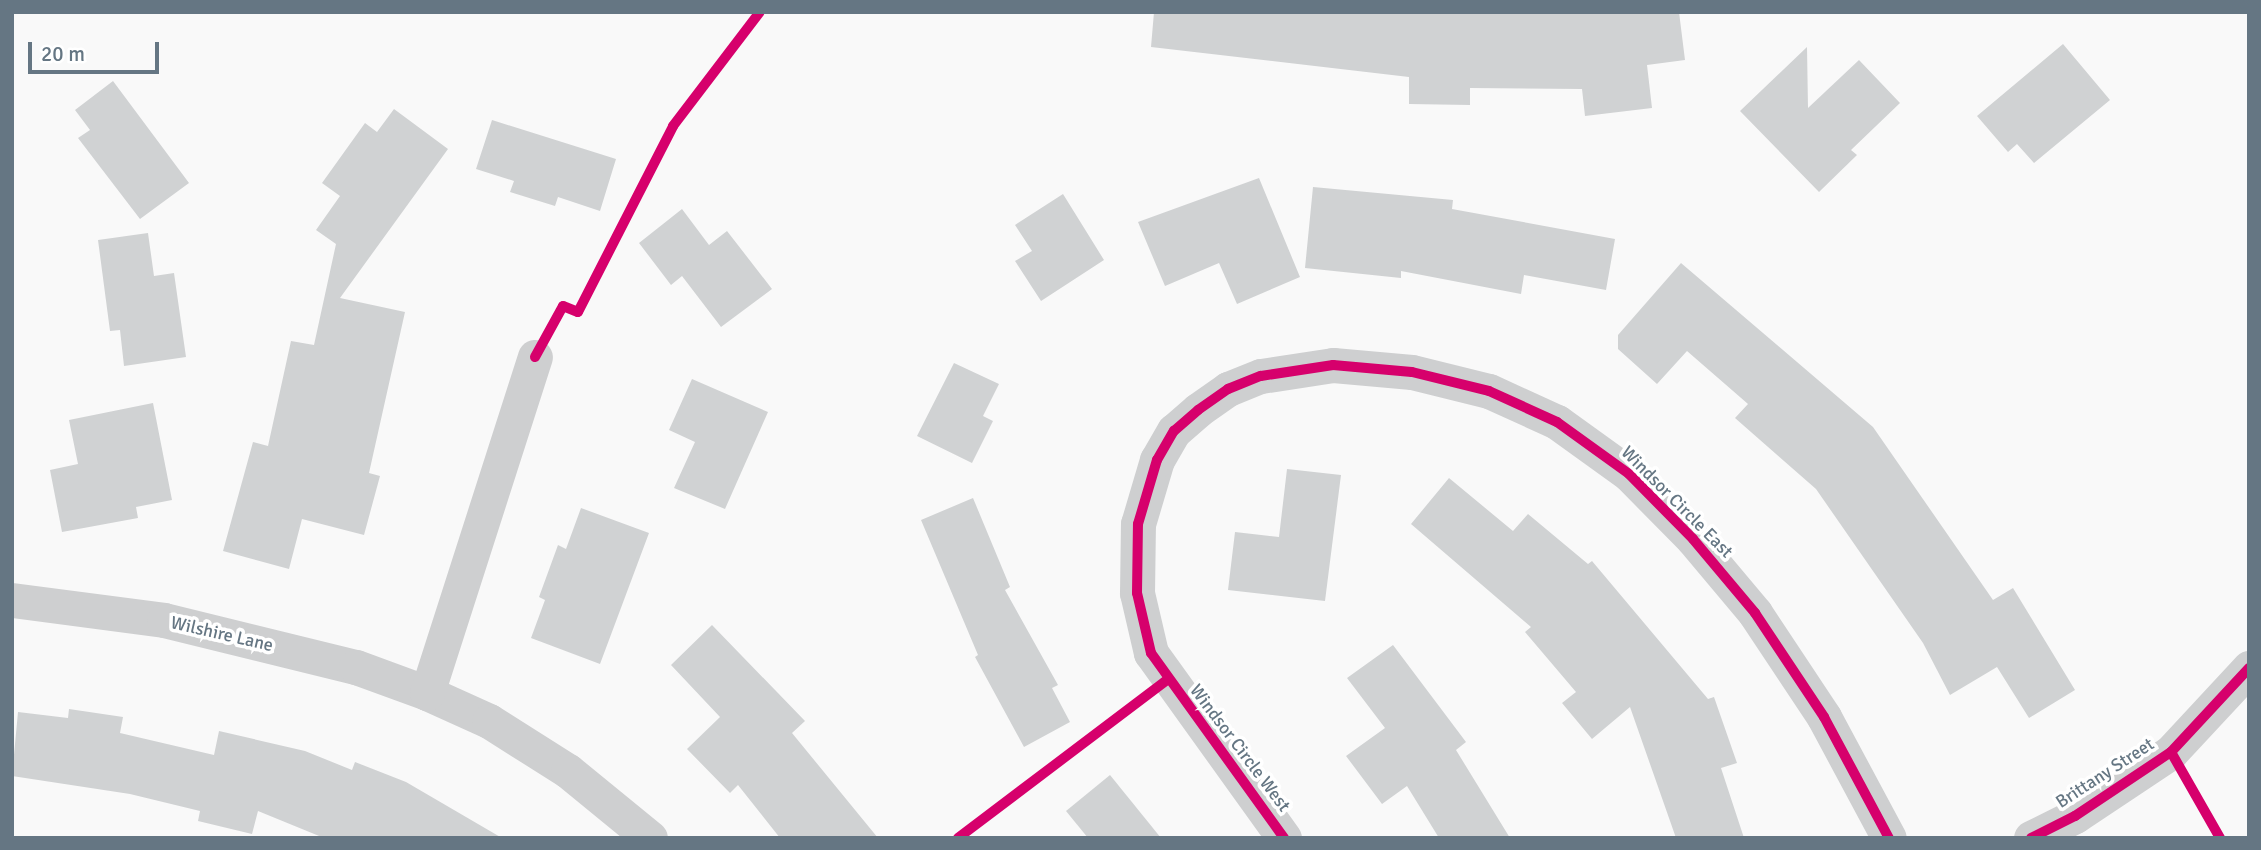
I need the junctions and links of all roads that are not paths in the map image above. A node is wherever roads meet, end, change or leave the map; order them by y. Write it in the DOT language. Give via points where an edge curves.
graph roads {
  1 [pos="535,358"];
  2 [pos="12,600"];
  3 [pos="1167,680"];
  4 [pos="2244,683"];
  5 [pos="427,693"];
  6 [pos="650,838"];
  7 [pos="1284,838"];
  8 [pos="1889,838"];
  9 [pos="2031,838"];
  1 -- 5 [label="street"];
  2 -- 5 [label="street, Wilshire Lane" via="164,620 356,667"];
  3 -- 7 [label="street, Windsor Circle West"];
  3 -- 8 [label="street, Windsor Circle East" via="1142,627 1136,559 1145,493 1174,431 1228,389 1298,369 1367,366 1453,381 1523,404 1591,443 1693,539 1782,650"];
  4 -- 9 [label="street, Brittany Street" via="2171,752 2106,797"];
  5 -- 6 [label="street, Wilshire Lane" via="489,721 568,771"];
}
